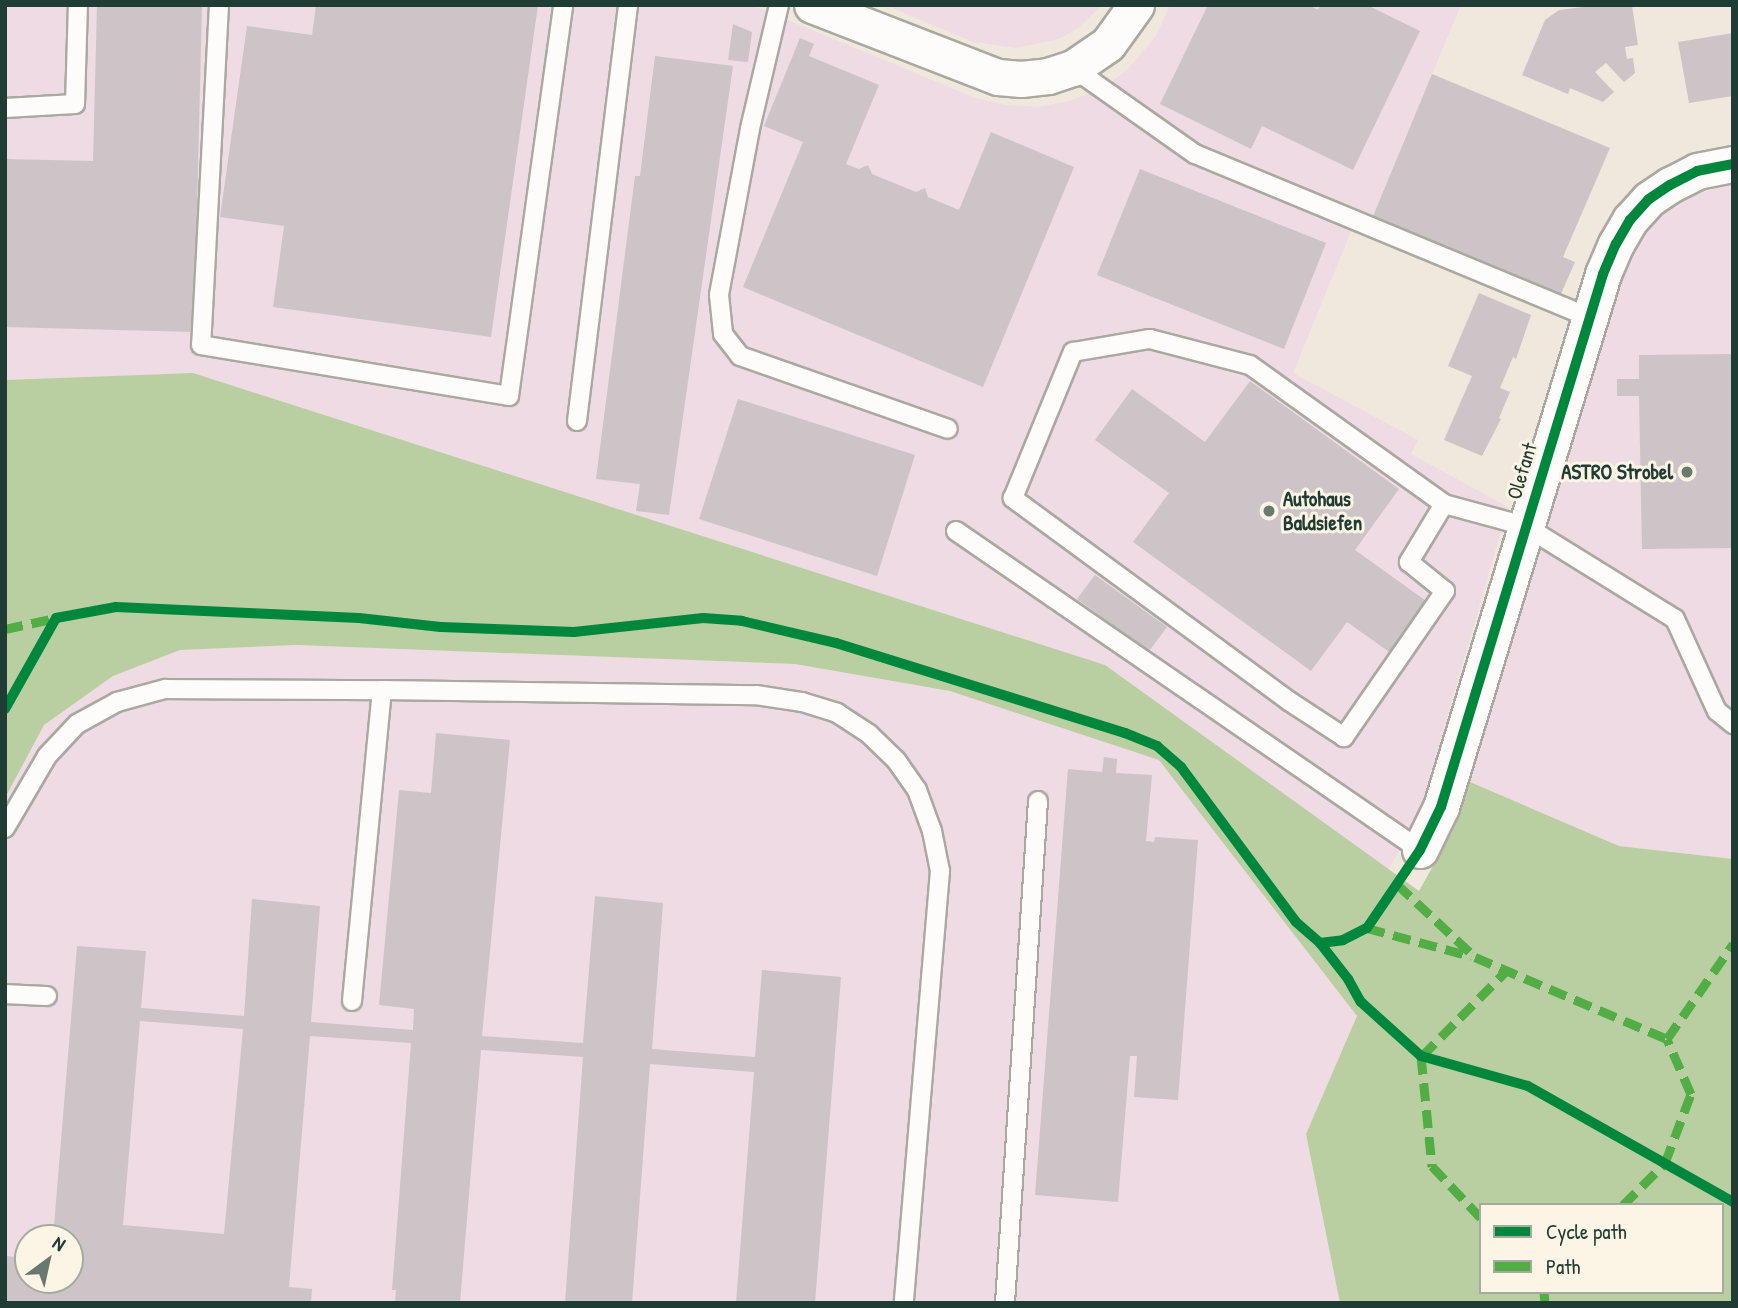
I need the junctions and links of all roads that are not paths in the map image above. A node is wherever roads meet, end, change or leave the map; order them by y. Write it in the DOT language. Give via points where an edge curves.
graph roads {
  1 [pos="78,5"];
  2 [pos="219,5"];
  3 [pos="563,5"];
  4 [pos="628,5"];
  5 [pos="779,5"];
  6 [pos="812,5"];
  7 [pos="1136,5"];
  8 [pos="1073,68"];
  9 [pos="5,108"];
  10 [pos="1733,164"];
  11 [pos="1590,318"];
  12 [pos="577,421"];
  13 [pos="948,429"];
  14 [pos="1444,504"];
  15 [pos="1525,526"];
  16 [pos="956,531"];
  17 [pos="382,690"];
  18 [pos="1733,724"];
  19 [pos="1038,801"];
  20 [pos="5,828"];
  21 [pos="1420,850"];
  22 [pos="5,994"];
  23 [pos="47,996"];
  24 [pos="352,1002"];
  25 [pos="904,1303"];
  26 [pos="1005,1303"];
  1 -- 9 [label="lane" via="75,104"];
  2 -- 3 [label="lane" via="201,345 509,396"];
  4 -- 12 [label="lane"];
  5 -- 13 [label="lane" via="719,295 723,334 740,356"];
  6 -- 8 [label="street" via="998,77 1048,76"];
  7 -- 8 [label="street" via="1108,44"];
  8 -- 11 [label="lane" via="1195,154"];
  10 -- 11 [label="street, Olefant" via="1697,171 1670,185 1630,220 1603,274"];
  11 -- 15 [label="street, Olefant"];
  14 -- 14 [label="lane" via="1250,365 1150,339 1073,352 1013,498 1344,737 1445,591 1409,562"];
  14 -- 15 [label="lane"];
  15 -- 18 [label="lane" via="1675,619 1717,711"];
  15 -- 21 [label="street, Olefant" via="1441,807"];
  16 -- 21 [label="lane"];
  17 -- 20 [label="lane" via="164,688 117,702 77,724 47,756"];
  17 -- 24 [label="lane"];
  17 -- 25 [label="lane" via="756,695 837,713 869,734 895,760 917,790 940,871"];
  19 -- 26 [label="lane"];
  22 -- 23 [label="lane"];
}
